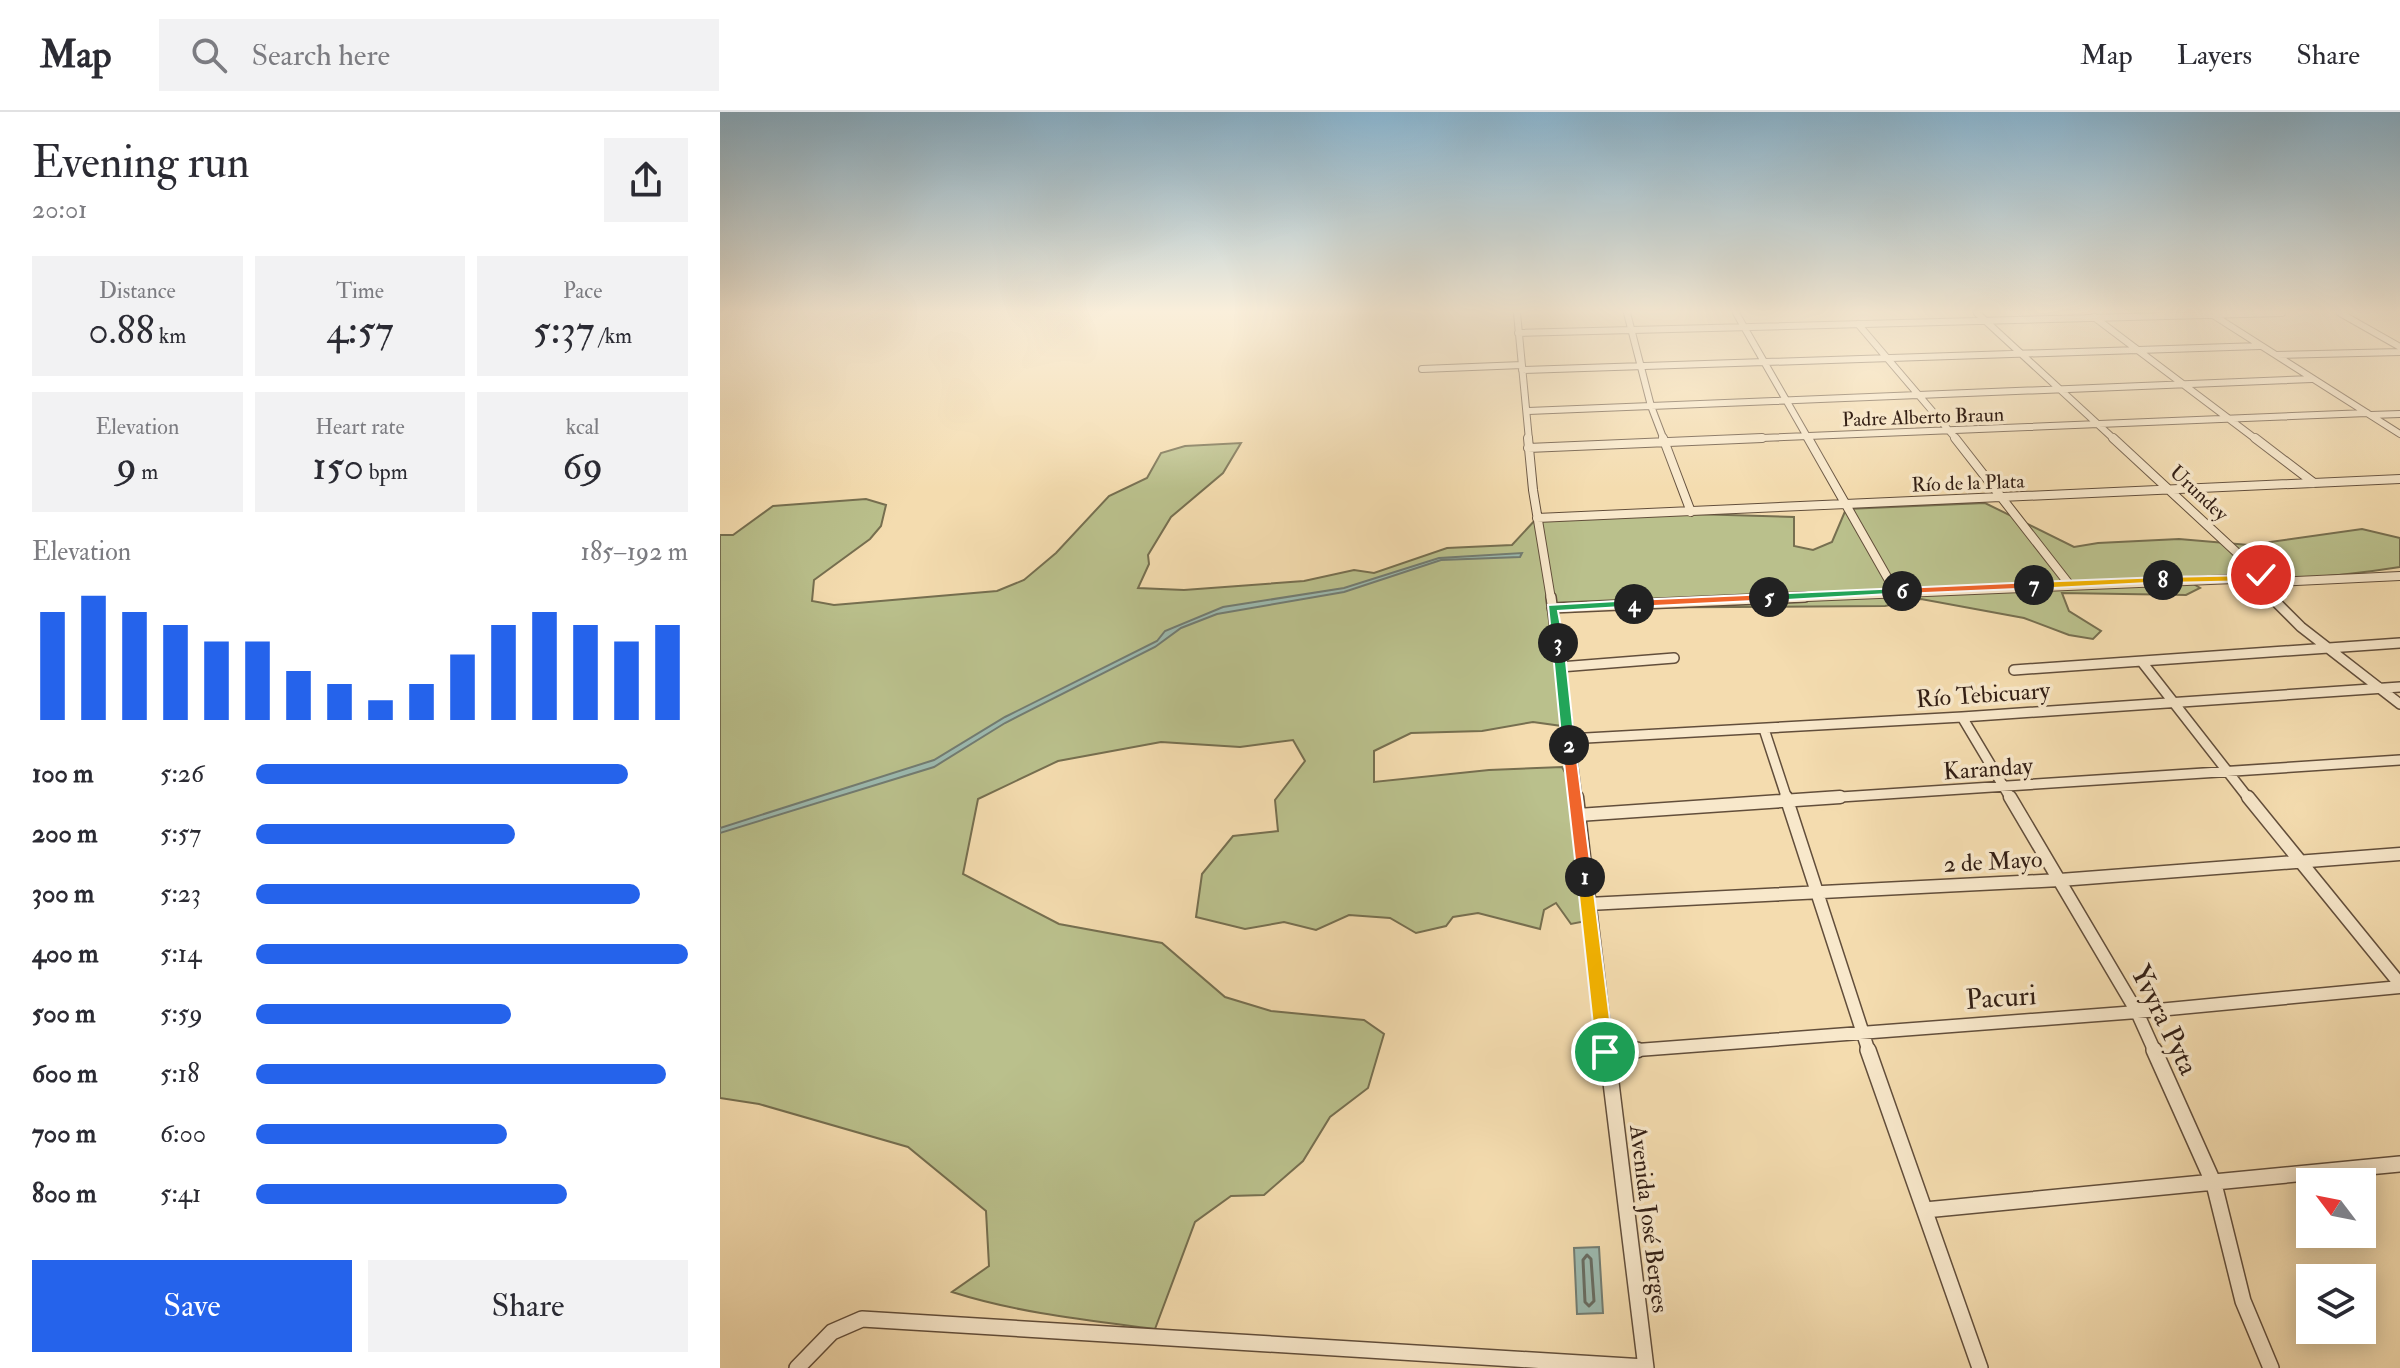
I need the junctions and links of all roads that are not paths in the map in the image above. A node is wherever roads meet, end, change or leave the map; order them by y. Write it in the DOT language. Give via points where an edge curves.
graph roads {
  1 [pos="1523,372"];
  2 [pos="1644,372"];
  3 [pos="1767,372"];
  4 [pos="1899,372"];
  5 [pos="2039,372"];
  6 [pos="2166,372"];
  7 [pos="2301,372"];
  8 [pos="2312,379"];
  9 [pos="2182,384"];
  10 [pos="2057,389"];
  11 [pos="1918,395"];
  12 [pos="1785,401"];
  13 [pos="1651,406"];
  14 [pos="1528,411"];
  15 [pos="2368,414"];
  16 [pos="2400,414"];
  17 [pos="2230,420"];
  18 [pos="2098,425"];
  19 [pos="1951,433"];
  20 [pos="2400,434"];
  21 [pos="1809,439"];
  22 [pos="1665,444"];
  23 [pos="1528,448"];
  24 [pos="2400,479"];
  25 [pos="2314,483"];
  26 [pos="2168,489"];
  27 [pos="2003,498"];
  28 [pos="1849,504"];
  29 [pos="1691,512"];
  30 [pos="1537,518"];
  31 [pos="2400,576"];
  32 [pos="2258,578"];
  33 [pos="2069,584"];
  34 [pos="1895,591"];
  35 [pos="1552,608"];
  36 [pos="2400,643"];
  37 [pos="2330,649"];
  38 [pos="1674,658"];
  39 [pos="2142,662"];
  40 [pos="1560,667"];
  41 [pos="2014,670"];
  42 [pos="2400,687"];
  43 [pos="2383,688"];
  44 [pos="2172,703"];
  45 [pos="2400,704"];
  46 [pos="1962,717"];
  47 [pos="1764,729"];
  48 [pos="1568,739"];
  49 [pos="2400,760"];
  50 [pos="2226,771"];
  51 [pos="2006,787"];
  52 [pos="1789,803"];
  53 [pos="1578,815"];
  54 [pos="2400,854"];
  55 [pos="2300,862"];
  56 [pos="2060,880"];
  57 [pos="1817,893"];
  58 [pos="1588,904"];
  59 [pos="2400,986"];
  60 [pos="2137,1012"];
  61 [pos="1862,1032"];
  62 [pos="1605,1052"];
  63 [pos="2400,1164"];
  64 [pos="2214,1184"];
  65 [pos="1925,1210"];
  66 [pos="797,1368"];
  67 [pos="1646,1368"];
  68 [pos="1980,1368"];
  69 [pos="2271,1368"];
  1 -- 14 [label="street, Avenida José Berges"];
  2 -- 13 [label="street"];
  3 -- 12 [label="street"];
  4 -- 11 [label="street"];
  5 -- 10 [label="street, Urundey"];
  6 -- 9 [label="street"];
  7 -- 8 [label="street"];
  8 -- 9 [label="street"];
  8 -- 15 [label="street"];
  9 -- 10 [label="street"];
  9 -- 17 [label="street"];
  10 -- 11 [label="street"];
  10 -- 18 [label="street, Urundey"];
  11 -- 12 [label="street"];
  11 -- 19 [label="street"];
  12 -- 13 [label="street"];
  12 -- 21 [label="street"];
  13 -- 14 [label="street"];
  13 -- 22 [label="street"];
  14 -- 23 [label="street, Avenida José Berges"];
  15 -- 16 [label="street, Padre Alberto Braun"];
  15 -- 17 [label="street, Padre Alberto Braun"];
  15 -- 20 [label="street"];
  17 -- 18 [label="street, Padre Alberto Braun"];
  17 -- 25 [label="street"];
  18 -- 19 [label="street, Padre Alberto Braun"];
  18 -- 26 [label="street, Urundey"];
  19 -- 21 [label="street, Padre Alberto Braun"];
  19 -- 27 [label="street"];
  21 -- 22 [label="street, Padre Alberto Braun"];
  21 -- 28 [label="street"];
  22 -- 23 [label="street, Padre Alberto Braun"];
  22 -- 29 [label="street"];
  23 -- 30 [label="street, Avenida José Berges"];
  24 -- 25 [label="street, Río de la Plata"];
  25 -- 26 [label="street, Río de la Plata"];
  26 -- 27 [label="street, Río de la Plata"];
  26 -- 32 [label="street, Urundey" via="2261,575"];
  27 -- 28 [label="street, Río de la Plata"];
  27 -- 33 [label="street"];
  28 -- 29 [label="street, Río de la Plata"];
  28 -- 34 [label="street"];
  29 -- 30 [label="street, Río de la Plata"];
  30 -- 35 [label="street, Avenida José Berges"];
  31 -- 32 [label="street" via="2277,582"];
  32 -- 33 [label="street"];
  32 -- 37 [label="street, Urundey" via="2263,591"];
  33 -- 34 [label="street"];
  34 -- 35 [label="street"];
  35 -- 40 [label="street, Avenida José Berges"];
  36 -- 37 [label="street"];
  37 -- 39 [label="street"];
  37 -- 43 [label="street"];
  38 -- 40 [label="street"];
  39 -- 41 [label="street"];
  39 -- 44 [label="street"];
  40 -- 48 [label="street, Avenida José Berges"];
  42 -- 43 [label="street, Río Tebicuary"];
  43 -- 44 [label="street, Río Tebicuary"];
  43 -- 45 [label="street"];
  44 -- 46 [label="street, Río Tebicuary"];
  44 -- 50 [label="street"];
  46 -- 47 [label="street, Río Tebicuary"];
  46 -- 51 [label="street, Yvyra Pyta"];
  47 -- 48 [label="street, Río Tebicuary"];
  47 -- 52 [label="street"];
  48 -- 53 [label="street, Avenida José Berges"];
  49 -- 50 [label="street, Karanday"];
  50 -- 51 [label="street, Karanday"];
  50 -- 55 [label="street"];
  51 -- 52 [label="street, Karanday"];
  51 -- 56 [label="street, Yvyra Pyta"];
  52 -- 53 [label="street, Karanday"];
  52 -- 57 [label="street"];
  53 -- 58 [label="street, Avenida José Berges"];
  54 -- 55 [label="street, 2 de Mayo"];
  55 -- 56 [label="street, 2 de Mayo"];
  55 -- 59 [label="street"];
  56 -- 57 [label="street, 2 de Mayo"];
  56 -- 60 [label="street, Yvyra Pyta"];
  57 -- 58 [label="street, 2 de Mayo"];
  57 -- 61 [label="street"];
  58 -- 62 [label="street, Avenida José Berges"];
  59 -- 60 [label="street, Pacuri"];
  60 -- 61 [label="street, Pacuri"];
  60 -- 64 [label="street, Yvyra Pyta"];
  61 -- 62 [label="street, Pacuri"];
  61 -- 65 [label="street"];
  62 -- 67 [label="street, Avenida José Berges"];
  63 -- 64 [label="street"];
  64 -- 65 [label="street"];
  64 -- 69 [label="street, Yvyra Pyta" via="2243,1301"];
  65 -- 68 [label="street"];
  66 -- 67 [label="street" via="832,1332 862,1319"];
}
